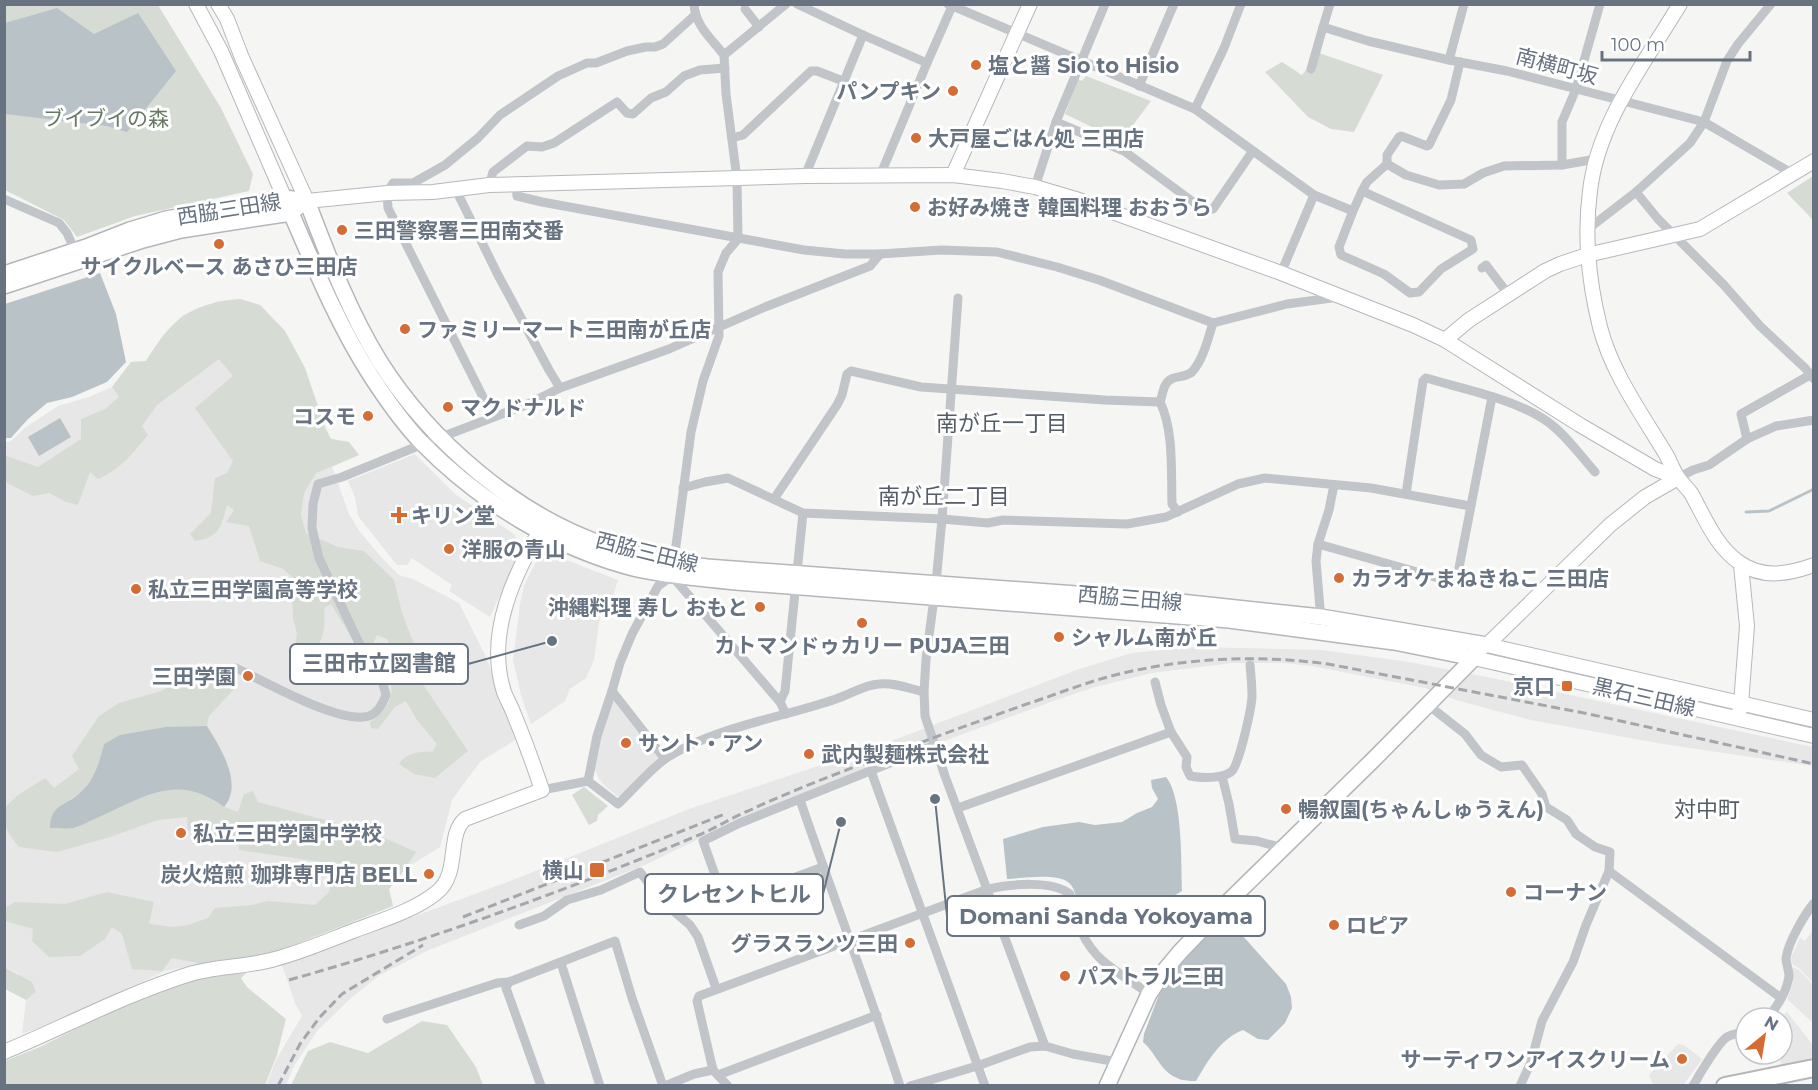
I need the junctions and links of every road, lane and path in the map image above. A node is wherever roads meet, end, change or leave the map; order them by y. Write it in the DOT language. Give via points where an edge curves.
graph roads {
  1 [pos="218,4"];
  2 [pos="694,4"];
  3 [pos="786,4"];
  4 [pos="797,4"];
  5 [pos="1030,4"];
  6 [pos="1106,4"];
  7 [pos="1174,4"];
  8 [pos="1241,4"];
  9 [pos="1330,4"];
  10 [pos="1464,4"];
  11 [pos="1600,4"];
  12 [pos="1680,4"];
  13 [pos="1771,4"];
  14 [pos="951,5"];
  15 [pos="197,8"];
  16 [pos="745,9"];
  17 [pos="695,15"];
  18 [pos="759,27"];
  19 [pos="1323,27"];
  20 [pos="1017,34"];
  21 [pos="862,35"];
  22 [pos="724,55"];
  23 [pos="1449,60"];
  24 [pos="1082,62"];
  25 [pos="1460,62"];
  26 [pos="927,63"];
  27 [pos="725,68"];
  28 [pos="1311,69"];
  29 [pos="843,81"];
  30 [pos="1139,86"];
  31 [pos="1576,89"];
  32 [pos="1621,100"];
  33 [pos="1195,109"];
  34 [pos="1056,122"];
  35 [pos="1704,122"];
  36 [pos="732,138"];
  37 [pos="1252,152"];
  38 [pos="1596,159"];
  39 [pos="1814,161"];
  40 [pos="1388,164"];
  41 [pos="1562,165"];
  42 [pos="1793,174"];
  43 [pos="952,175"];
  44 [pos="805,176"];
  45 [pos="880,176"];
  46 [pos="737,179"];
  47 [pos="489,185"];
  48 [pos="516,185"];
  49 [pos="1035,187"];
  50 [pos="456,190"];
  51 [pos="1362,191"];
  52 [pos="1636,192"];
  53 [pos="387,193"];
  54 [pos="1314,195"];
  55 [pos="285,198"];
  56 [pos="4,199"];
  57 [pos="307,201"];
  58 [pos="1353,211"];
  59 [pos="291,213"];
  60 [pos="1588,229"];
  61 [pos="1673,235"];
  62 [pos="738,238"];
  63 [pos="75,250"];
  64 [pos="880,254"];
  65 [pos="1587,255"];
  66 [pos="1482,268"];
  67 [pos="1281,273"];
  68 [pos="4,274"];
  69 [pos="4,286"];
  70 [pos="1508,294"];
  71 [pos="1339,297"];
  72 [pos="958,298"];
  73 [pos="1213,322"];
  74 [pos="720,326"];
  75 [pos="1445,340"];
  76 [pos="1814,361"];
  77 [pos="1810,374"];
  78 [pos="560,388"];
  79 [pos="951,389"];
  80 [pos="1492,398"];
  81 [pos="1160,402"];
  82 [pos="493,417"];
  83 [pos="1814,420"];
  84 [pos="439,438"];
  85 [pos="1747,439"];
  86 [pos="423,444"];
  87 [pos="1595,472"];
  88 [pos="1678,478"];
  89 [pos="1334,484"];
  90 [pos="683,488"];
  91 [pos="1406,494"];
  92 [pos="774,499"];
  93 [pos="1470,506"];
  94 [pos="1178,512"];
  95 [pos="803,513"];
  96 [pos="942,519"];
  97 [pos="544,525"];
  98 [pos="1318,544"];
  99 [pos="1741,565"];
  100 [pos="1814,565"];
  101 [pos="673,569"];
  102 [pos="796,580"];
  103 [pos="935,591"];
  104 [pos="1320,624"];
  105 [pos="1487,645"];
  106 [pos="1474,658"];
  107 [pos="1250,665"];
  108 [pos="236,668"];
  109 [pos="1155,682"];
  110 [pos="612,691"];
  111 [pos="924,692"];
  112 [pos="780,702"];
  113 [pos="1428,705"];
  114 [pos="1739,711"];
  115 [pos="786,714"];
  116 [pos="1814,720"];
  117 [pos="1171,732"];
  118 [pos="1814,736"];
  119 [pos="935,745"];
  120 [pos="665,759"];
  121 [pos="871,771"];
  122 [pos="1222,776"];
  123 [pos="588,781"];
  124 [pos="542,790"];
  125 [pos="800,800"];
  126 [pos="958,808"];
  127 [pos="1283,848"];
  128 [pos="823,867"];
  129 [pos="1610,871"];
  130 [pos="988,889"];
  131 [pos="1814,903"];
  132 [pos="923,913"];
  133 [pos="519,925"];
  134 [pos="849,941"];
  135 [pos="561,963"];
  136 [pos="509,982"];
  137 [pos="716,988"];
  138 [pos="1149,994"];
  139 [pos="1781,998"];
  140 [pos="1776,1006"];
  141 [pos="877,1015"];
  142 [pos="387,1019"];
  143 [pos="1734,1035"];
  144 [pos="1046,1046"];
  145 [pos="4,1052"];
  146 [pos="1117,1062"];
  147 [pos="977,1066"];
  148 [pos="1814,1068"];
  149 [pos="716,1072"];
  150 [pos="541,1086"];
  151 [pos="600,1086"];
  152 [pos="664,1086"];
  153 [pos="728,1086"];
  154 [pos="900,1086"];
  155 [pos="910,1086"];
  156 [pos="985,1086"];
  157 [pos="1107,1086"];
  158 [pos="1520,1086"];
  159 [pos="1693,1086"];
  160 [pos="1725,1086"];
  1 -- 57 [label="street"];
  2 -- 17 [label="street"];
  3 -- 18 [label="street"];
  4 -- 21 [label="street"];
  5 -- 20 [label="street"];
  6 -- 24 [label="street"];
  7 -- 30 [label="street"];
  8 -- 33 [label="street"];
  9 -- 19 [label="street"];
  10 -- 23 [label="street"];
  11 -- 31 [label="street"];
  12 -- 32 [label="street"];
  13 -- 35 [label="street" via="1727,61"];
  14 -- 20 [label="street"];
  14 -- 26 [label="street"];
  15 -- 55 [label="street" via="221,51"];
  16 -- 18 [label="street"];
  17 -- 22 [label="street"];
  17 -- 53 [label="street" via="663,44 587,63 558,76 500,115 445,165 413,183 393,183"];
  18 -- 22 [label="street"];
  19 -- 23 [label="street, 南横町坂"];
  19 -- 28 [label="street"];
  20 -- 24 [label="street"];
  20 -- 43 [label="street"];
  21 -- 26 [label="street"];
  21 -- 29 [label="street"];
  22 -- 27 [label="street"];
  23 -- 25 [label="street, 南横町坂"];
  24 -- 30 [label="street"];
  24 -- 34 [label="street"];
  25 -- 31 [label="street, 南横町坂"];
  25 -- 40 [label="street" via="1451,100 1429,145 1401,136 1388,155"];
  26 -- 45 [label="street"];
  27 -- 36 [label="street"];
  27 -- 47 [label="street" via="684,76 633,114 617,102 554,143 527,146 493,172"];
  29 -- 36 [label="street" via="811,71 743,135"];
  29 -- 44 [label="street"];
  30 -- 33 [label="street"];
  31 -- 32 [label="street, 南横町坂"];
  31 -- 41 [label="street" via="1562,122"];
  32 -- 35 [label="street, 南横町坂"];
  32 -- 38 [label="street"];
  33 -- 37 [label="street"];
  34 -- 37 [label="street" via="1124,151 1204,210 1213,209"];
  34 -- 49 [label="street"];
  35 -- 42 [label="street, 南横町坂"];
  35 -- 52 [label="street" via="1690,143"];
  36 -- 46 [label="street"];
  37 -- 54 [label="street"];
  38 -- 41 [label="street"];
  38 -- 60 [label="street"];
  39 -- 42 [label="street"];
  40 -- 41 [label="street" via="1406,175 1439,185 1464,184 1504,166"];
  40 -- 51 [label="street"];
  42 -- 61 [label="street" via="1700,229"];
  43 -- 45 [label="street"];
  43 -- 49 [label="street"];
  44 -- 45 [label="street"];
  44 -- 46 [label="street"];
  46 -- 48 [label="street"];
  46 -- 62 [label="street"];
  47 -- 48 [label="street"];
  47 -- 50 [label="street"];
  48 -- 62 [label="street" via="517,196"];
  49 -- 67 [label="street"];
  50 -- 53 [label="street"];
  50 -- 78 [label="street"];
  51 -- 58 [label="street"];
  51 -- 58 [label="street" via="1471,240 1473,249 1441,269 1419,292 1410,293 1384,274 1341,255 1339,247"];
  52 -- 60 [label="street"];
  52 -- 61 [label="street"];
  53 -- 57 [label="street"];
  53 -- 82 [label="street" via="388,208"];
  54 -- 58 [label="street"];
  54 -- 67 [label="street"];
  55 -- 57 [label="main road, 西脇三田線"];
  55 -- 59 [label="street"];
  55 -- 63 [label="main road, 西脇三田線" via="166,219"];
  56 -- 63 [label="street" via="58,223"];
  57 -- 59 [label="street"];
  57 -- 84 [label="main road, 西脇三田線" via="359,325 402,394"];
  59 -- 69 [label="main road, 西脇三田線" via="143,240"];
  59 -- 86 [label="main road, 西脇三田線" via="330,300 370,374"];
  60 -- 65 [label="street"];
  61 -- 65 [label="street"];
  61 -- 77 [label="street"];
  62 -- 64 [label="street" via="804,250"];
  62 -- 74 [label="street" via="718,272"];
  63 -- 68 [label="main road, 西脇三田線"];
  64 -- 73 [label="street" via="997,252 1099,280"];
  64 -- 74 [label="street" via="870,266"];
  65 -- 70 [label="street" via="1545,271"];
  65 -- 88 [label="street" via="1607,348"];
  66 -- 70 [label="street" via="1486,265"];
  67 -- 71 [label="street"];
  70 -- 75 [label="street"];
  71 -- 73 [label="street" via="1287,304"];
  71 -- 75 [label="street"];
  72 -- 79 [label="street"];
  73 -- 81 [label="street" via="1194,370 1166,384"];
  74 -- 78 [label="street" via="669,349"];
  74 -- 90 [label="street" via="691,432"];
  75 -- 88 [label="street" via="1580,425 1655,469"];
  76 -- 77 [label="street"];
  77 -- 85 [label="street" via="1742,414"];
  78 -- 82 [label="street"];
  79 -- 81 [label="street"];
  79 -- 92 [label="street" via="921,387 851,371 837,405"];
  79 -- 96 [label="street"];
  80 -- 87 [label="street" via="1548,422"];
  80 -- 91 [label="street" via="1426,378 1423,381"];
  80 -- 93 [label="street"];
  81 -- 94 [label="street" via="1170,441 1172,504"];
  82 -- 84 [label="street"];
  83 -- 85 [label="street" via="1776,426"];
  84 -- 86 [label="street"];
  84 -- 97 [label="main road, 西脇三田線"];
  85 -- 88 [label="street" via="1709,465"];
  86 -- 97 [label="main road, 西脇三田線" via="486,497"];
  86 -- 108 [label="street" via="318,484 313,504 312,528 319,558 383,684 386,695 381,707 370,716 334,713"];
  88 -- 99 [label="street" via="1725,552"];
  88 -- 105 [label="street" via="1645,497 1610,525"];
  89 -- 91 [label="street"];
  89 -- 94 [label="street" via="1265,478 1238,484"];
  89 -- 98 [label="street"];
  90 -- 92 [label="street" via="728,478"];
  90 -- 101 [label="street"];
  91 -- 93 [label="street"];
  92 -- 95 [label="street"];
  93 -- 98 [label="street" via="1458,573 1449,581"];
  94 -- 96 [label="street" via="1128,524"];
  95 -- 96 [label="street"];
  95 -- 102 [label="street"];
  96 -- 103 [label="street"];
  97 -- 101 [label="main road, 西脇三田線"];
  97 -- 124 [label="street" via="503,612 499,650 504,693"];
  98 -- 104 [label="street"];
  99 -- 100 [label="street" via="1776,574"];
  99 -- 114 [label="street" via="1747,626"];
  101 -- 102 [label="main road, 西脇三田線" via="707,567"];
  101 -- 110 [label="street" via="658,585 632,634"];
  101 -- 112 [label="street"];
  102 -- 103 [label="main road, 西脇三田線"];
  102 -- 112 [label="street"];
  103 -- 104 [label="main road, 西脇三田線" via="1171,601"];
  103 -- 111 [label="street"];
  104 -- 105 [label="main road, 西脇三田線"];
  104 -- 106 [label="main road, 西脇三田線"];
  105 -- 106 [label="main road"];
  105 -- 114 [label="street, 黒石三田線"];
  106 -- 113 [label="main road"];
  106 -- 114 [label="street, 黒石三田線"];
  107 -- 122 [label="street" via="1252,697 1248,726 1236,766"];
  109 -- 117 [label="street"];
  110 -- 120 [label="street"];
  110 -- 123 [label="street"];
  111 -- 115 [label="street" via="880,684"];
  111 -- 119 [label="street" via="925,716"];
  112 -- 115 [label="street"];
  113 -- 127 [label="main road"];
  113 -- 129 [label="street" via="1464,734 1481,755 1501,767 1522,765 1546,807 1567,820 1576,834 1610,852"];
  114 -- 116 [label="street, 黒石三田線"];
  114 -- 118 [label="street, 黒石三田線"];
  115 -- 120 [label="street" via="720,733"];
  117 -- 122 [label="street" via="1187,757 1190,776"];
  117 -- 126 [label="street"];
  119 -- 121 [label="street"];
  119 -- 126 [label="street"];
  120 -- 123 [label="street" via="618,804"];
  121 -- 125 [label="street"];
  121 -- 132 [label="street"];
  122 -- 127 [label="street" via="1235,839"];
  123 -- 124 [label="street"];
  124 -- 145 [label="street" via="465,819 456,833 446,879 428,899 275,959 193,973 150,987"];
  125 -- 128 [label="street"];
  125 -- 128 [label="street" via="703,841 725,903"];
  126 -- 130 [label="street"];
  127 -- 138 [label="main road" via="1180,952"];
  128 -- 134 [label="street"];
  129 -- 139 [label="street"];
  129 -- 158 [label="street" via="1573,962 1542,1021"];
  130 -- 132 [label="street"];
  130 -- 138 [label="street" via="1008,885 1064,888 1095,953"];
  130 -- 144 [label="street"];
  131 -- 139 [label="street" via="1788,951 1789,975"];
  132 -- 134 [label="street"];
  132 -- 147 [label="street"];
  133 -- 137 [label="street" via="543,916 567,900 640,872 698,937"];
  134 -- 137 [label="street"];
  134 -- 141 [label="street"];
  135 -- 136 [label="street"];
  135 -- 151 [label="street"];
  135 -- 152 [label="street" via="615,941"];
  136 -- 142 [label="street"];
  136 -- 150 [label="street" via="506,988"];
  137 -- 149 [label="street" via="697,1001"];
  138 -- 146 [label="main road"];
  139 -- 140 [label="street"];
  141 -- 149 [label="street"];
  141 -- 154 [label="street"];
  143 -- 159 [label="street" via="1711,1054"];
  144 -- 146 [label="street"];
  144 -- 147 [label="street" via="1030,1047"];
  146 -- 157 [label="main road"];
  147 -- 155 [label="street"];
  147 -- 156 [label="street"];
  148 -- 160 [label="highway"];
  149 -- 152 [label="street" via="694,1074"];
  149 -- 153 [label="street"];
}
